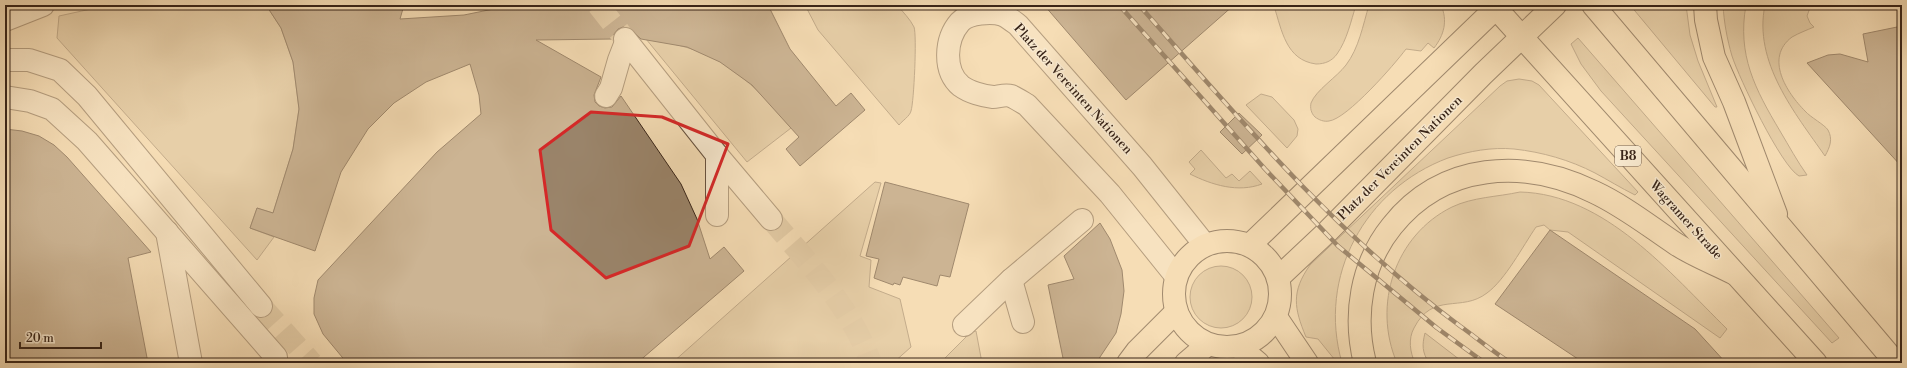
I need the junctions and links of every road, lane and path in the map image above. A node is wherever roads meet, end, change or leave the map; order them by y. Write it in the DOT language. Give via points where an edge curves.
graph roads {
  1 [pos="43,5"];
  2 [pos="1555,5"];
  3 [pos="1593,5"];
  4 [pos="1705,5"];
  5 [pos="1496,6"];
  6 [pos="5,20"];
  7 [pos="1522,37"];
  8 [pos="5,60"];
  9 [pos="606,96"];
  10 [pos="5,97"];
  11 [pos="717,155"];
  12 [pos="716,214"];
  13 [pos="771,219"];
  14 [pos="1082,220"];
  15 [pos="1782,228"];
  16 [pos="167,232"];
  17 [pos="1205,245"];
  18 [pos="1250,245"];
  19 [pos="1735,274"];
  20 [pos="1176,276"];
  21 [pos="1278,278"];
  22 [pos="1011,280"];
  23 [pos="261,306"];
  24 [pos="1176,312"];
  25 [pos="1276,317"];
  26 [pos="1023,322"];
  27 [pos="964,325"];
  28 [pos="1207,345"];
  29 [pos="1239,347"];
  30 [pos="276,356"];
  31 [pos="1366,361"];
  32 [pos="191,363"];
  33 [pos="1128,363"];
  34 [pos="1186,363"];
  35 [pos="1258,363"];
  36 [pos="1307,363"];
  37 [pos="1816,363"];
  38 [pos="1896,363"];
  1 -- 6 [label="street"];
  2 -- 7 [label="main road, Platz der Vereinten Nationen"];
  3 -- 15 [label="main road"];
  4 -- 15 [label="main road" via="1714,57"];
  5 -- 7 [label="main road, Wagramer Straße / B8"];
  5 -- 18 [label="main road"];
  7 -- 19 [label="main road, Wagramer Straße / B8"];
  7 -- 21 [label="main road, Platz der Vereinten Nationen"];
  8 -- 23 [label="street" via="29,60 60,70 82,90"];
  9 -- 11 [label="street" via="611,88 626,40"];
  10 -- 16 [label="street" via="30,101 52,109 87,141"];
  11 -- 12 [label="street"];
  11 -- 13 [label="street"];
  14 -- 22 [label="street"];
  15 -- 38 [label="main road"];
  16 -- 30 [label="street"];
  16 -- 32 [label="street"];
  17 -- 18 [label="main road" via="1220,240 1232,240"];
  17 -- 20 [label="main road" via="1195,250 1182,264"];
  17 -- 20 [label="street, Platz der Vereinten Nationen" via="1142,166 1018,25 1003,15 990,13 977,14 960,21 952,36 948,53 949,70 961,86 992,97 1010,96 1027,105 1110,194"];
  18 -- 21 [label="main road" via="1266,257"];
  19 -- 31 [label="main road" via="1677,245 1625,208 1565,180 1528,172 1497,170 1469,175 1441,186 1419,199 1400,216 1380,240 1367,269 1361,297 1360,328"];
  19 -- 37 [label="main road, Wagramer Straße / B8"];
  20 -- 24 [label="main road" via="1173,294"];
  21 -- 25 [label="main road" via="1280,299"];
  22 -- 26 [label="street"];
  22 -- 27 [label="street"];
  24 -- 28 [label="main road" via="1187,331"];
  24 -- 33 [label="main road"];
  25 -- 29 [label="main road" via="1260,337"];
  25 -- 36 [label="main road"];
  28 -- 29 [label="main road"];
  28 -- 34 [label="main road"];
  29 -- 35 [label="main road"];
}
